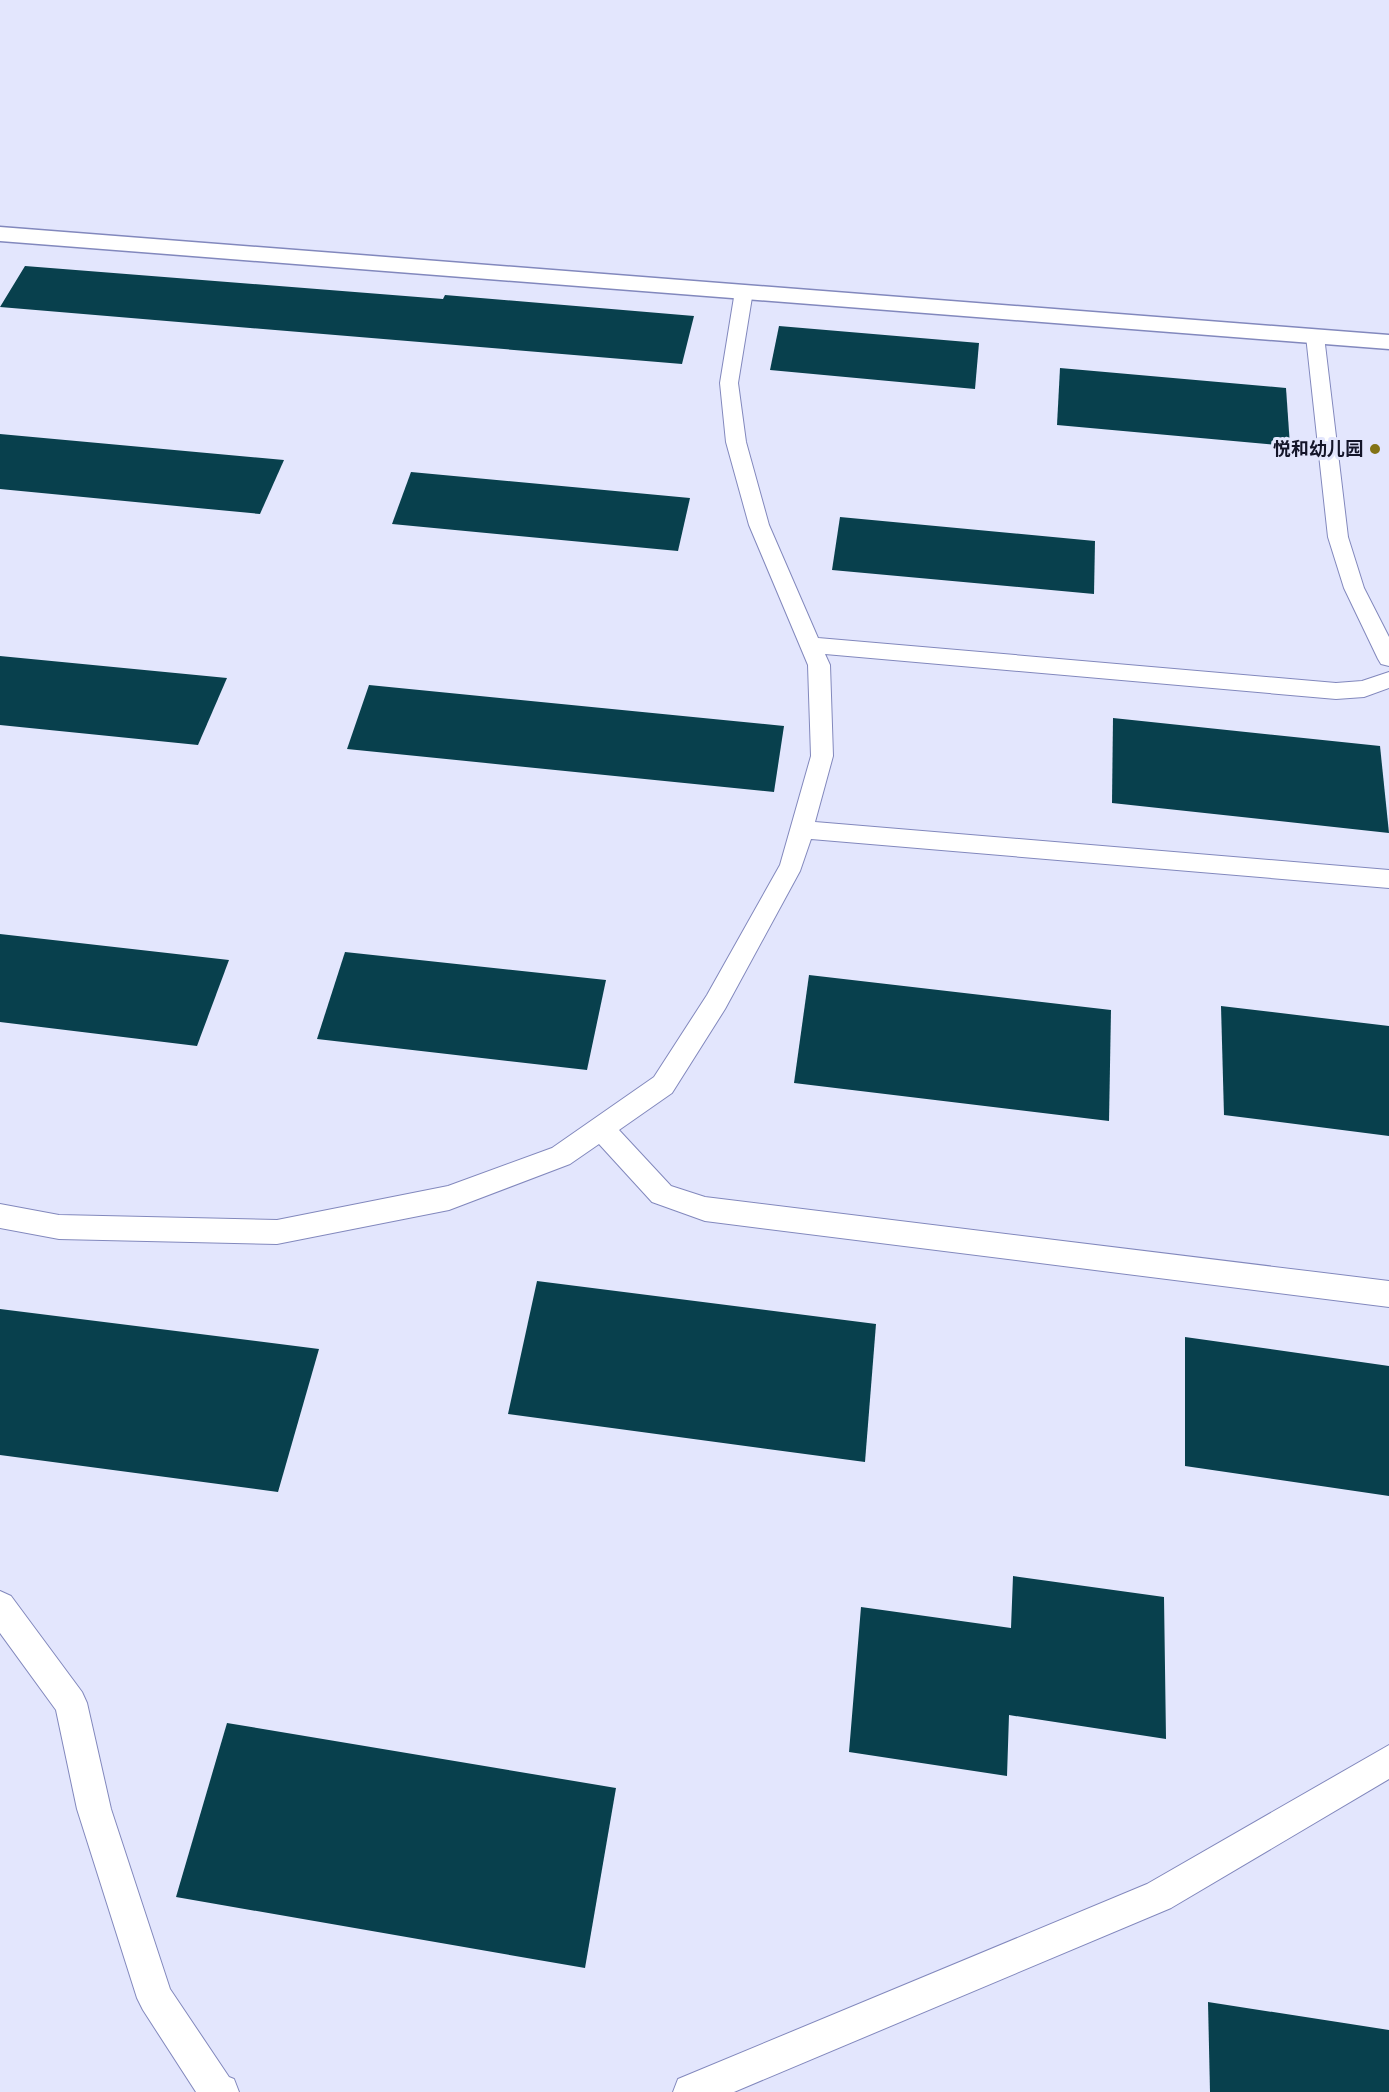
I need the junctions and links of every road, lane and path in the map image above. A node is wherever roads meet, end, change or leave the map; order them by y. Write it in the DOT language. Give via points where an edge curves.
graph roads {
  1 [pos="0,234"];
  2 [pos="744,291"];
  3 [pos="1315,336"];
  4 [pos="1389,342"];
  5 [pos="810,645"];
  6 [pos="1389,659"];
  7 [pos="1389,680"];
  8 [pos="801,830"];
  9 [pos="1389,879"];
  10 [pos="601,1128"];
  11 [pos="0,1216"];
  12 [pos="1389,1294"];
  13 [pos="0,1607"];
  14 [pos="1389,1761"];
  15 [pos="218,2091"];
  16 [pos="691,2092"];
  1 -- 2 [label="street"];
  2 -- 3 [label="street"];
  2 -- 5 [label="lane" via="729,383 736,442 759,525"];
  3 -- 4 [label="street"];
  3 -- 6 [label="lane" via="1338,537 1354,588"];
  5 -- 7 [label="lane" via="1336,691 1364,689"];
  5 -- 8 [label="lane" via="819,665 822,756"];
  8 -- 9 [label="lane"];
  8 -- 10 [label="lane" via="792,865 716,1002 663,1085"];
  10 -- 11 [label="lane" via="561,1156 449,1198 277,1232 59,1227"];
  10 -- 12 [label="lane" via="662,1194 705,1209"];
  13 -- 15 [label="lane" via="71,1703 94,1809 155,1998"];
  14 -- 16 [label="lane" via="1159,1896"];
}
